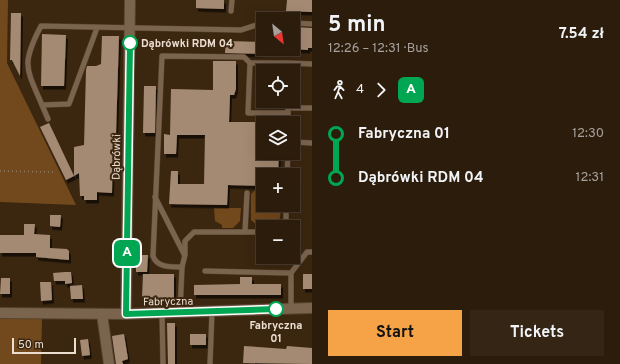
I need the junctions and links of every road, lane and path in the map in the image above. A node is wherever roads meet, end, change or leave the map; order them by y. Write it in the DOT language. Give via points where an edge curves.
graph roads {
  1 [pos="130,0"];
  2 [pos="232,0"];
  3 [pos="231,11"];
  4 [pos="300,23"];
  5 [pos="312,24"];
  6 [pos="256,25"];
  7 [pos="97,28"];
  8 [pos="130,28"];
  9 [pos="250,63"];
  10 [pos="287,63"];
  11 [pos="312,64"];
  12 [pos="42,105"];
  13 [pos="312,108"];
  14 [pos="288,110"];
  15 [pos="288,116"];
  16 [pos="48,119"];
  17 [pos="300,142"];
  18 [pos="312,143"];
  19 [pos="0,171"];
  20 [pos="53,172"];
  21 [pos="247,193"];
  22 [pos="154,196"];
  23 [pos="245,232"];
  24 [pos="256,232"];
  25 [pos="312,252"];
  26 [pos="185,255"];
  27 [pos="182,267"];
  28 [pos="205,271"];
  29 [pos="291,273"];
  30 [pos="312,308"];
  31 [pos="291,309"];
  32 [pos="212,312"];
  33 [pos="0,313"];
  34 [pos="162,313"];
  35 [pos="180,313"];
  36 [pos="102,314"];
  37 [pos="126,314"];
  38 [pos="109,364"];
  39 [pos="163,364"];
  40 [pos="210,364"];
  1 -- 8 [label="street, Dąbrówki"];
  2 -- 3 [label="lane"];
  4 -- 5 [label="lane"];
  6 -- 8 [label="lane" via="241,30"];
  7 -- 8 [label="lane"];
  7 -- 12 [label="lane" via="69,104"];
  7 -- 12 [label="lane" via="41,26 29,48 27,70"];
  8 -- 37 [label="street, Dąbrówki"];
  9 -- 10 [label="lane"];
  9 -- 14 [label="lane" via="248,112"];
  9 -- 22 [label="lane" via="244,57 162,56"];
  10 -- 11 [label="lane"];
  12 -- 16 [label="lane"];
  13 -- 14 [label="lane"];
  14 -- 15 [label="lane"];
  17 -- 18 [label="lane"];
  19 -- 20 [label="path"];
  21 -- 23 [label="lane"];
  22 -- 26 [label="lane"];
  22 -- 27 [label="lane" via="155,262 165,266"];
  23 -- 24 [label="lane"];
  23 -- 26 [label="lane" via="194,232 185,240"];
  25 -- 29 [label="lane" via="307,252"];
  26 -- 27 [label="lane"];
  27 -- 35 [label="lane"];
  28 -- 29 [label="lane"];
  29 -- 31 [label="lane"];
  30 -- 31 [label="street, Fabryczna"];
  31 -- 32 [label="street, Fabryczna"];
  32 -- 35 [label="street, Fabryczna"];
  32 -- 40 [label="lane"];
  33 -- 36 [label="street, Fabryczna"];
  34 -- 35 [label="street, Fabryczna"];
  34 -- 37 [label="street, Fabryczna"];
  34 -- 39 [label="lane"];
  36 -- 37 [label="street, Fabryczna"];
  36 -- 38 [label="street"];
}
